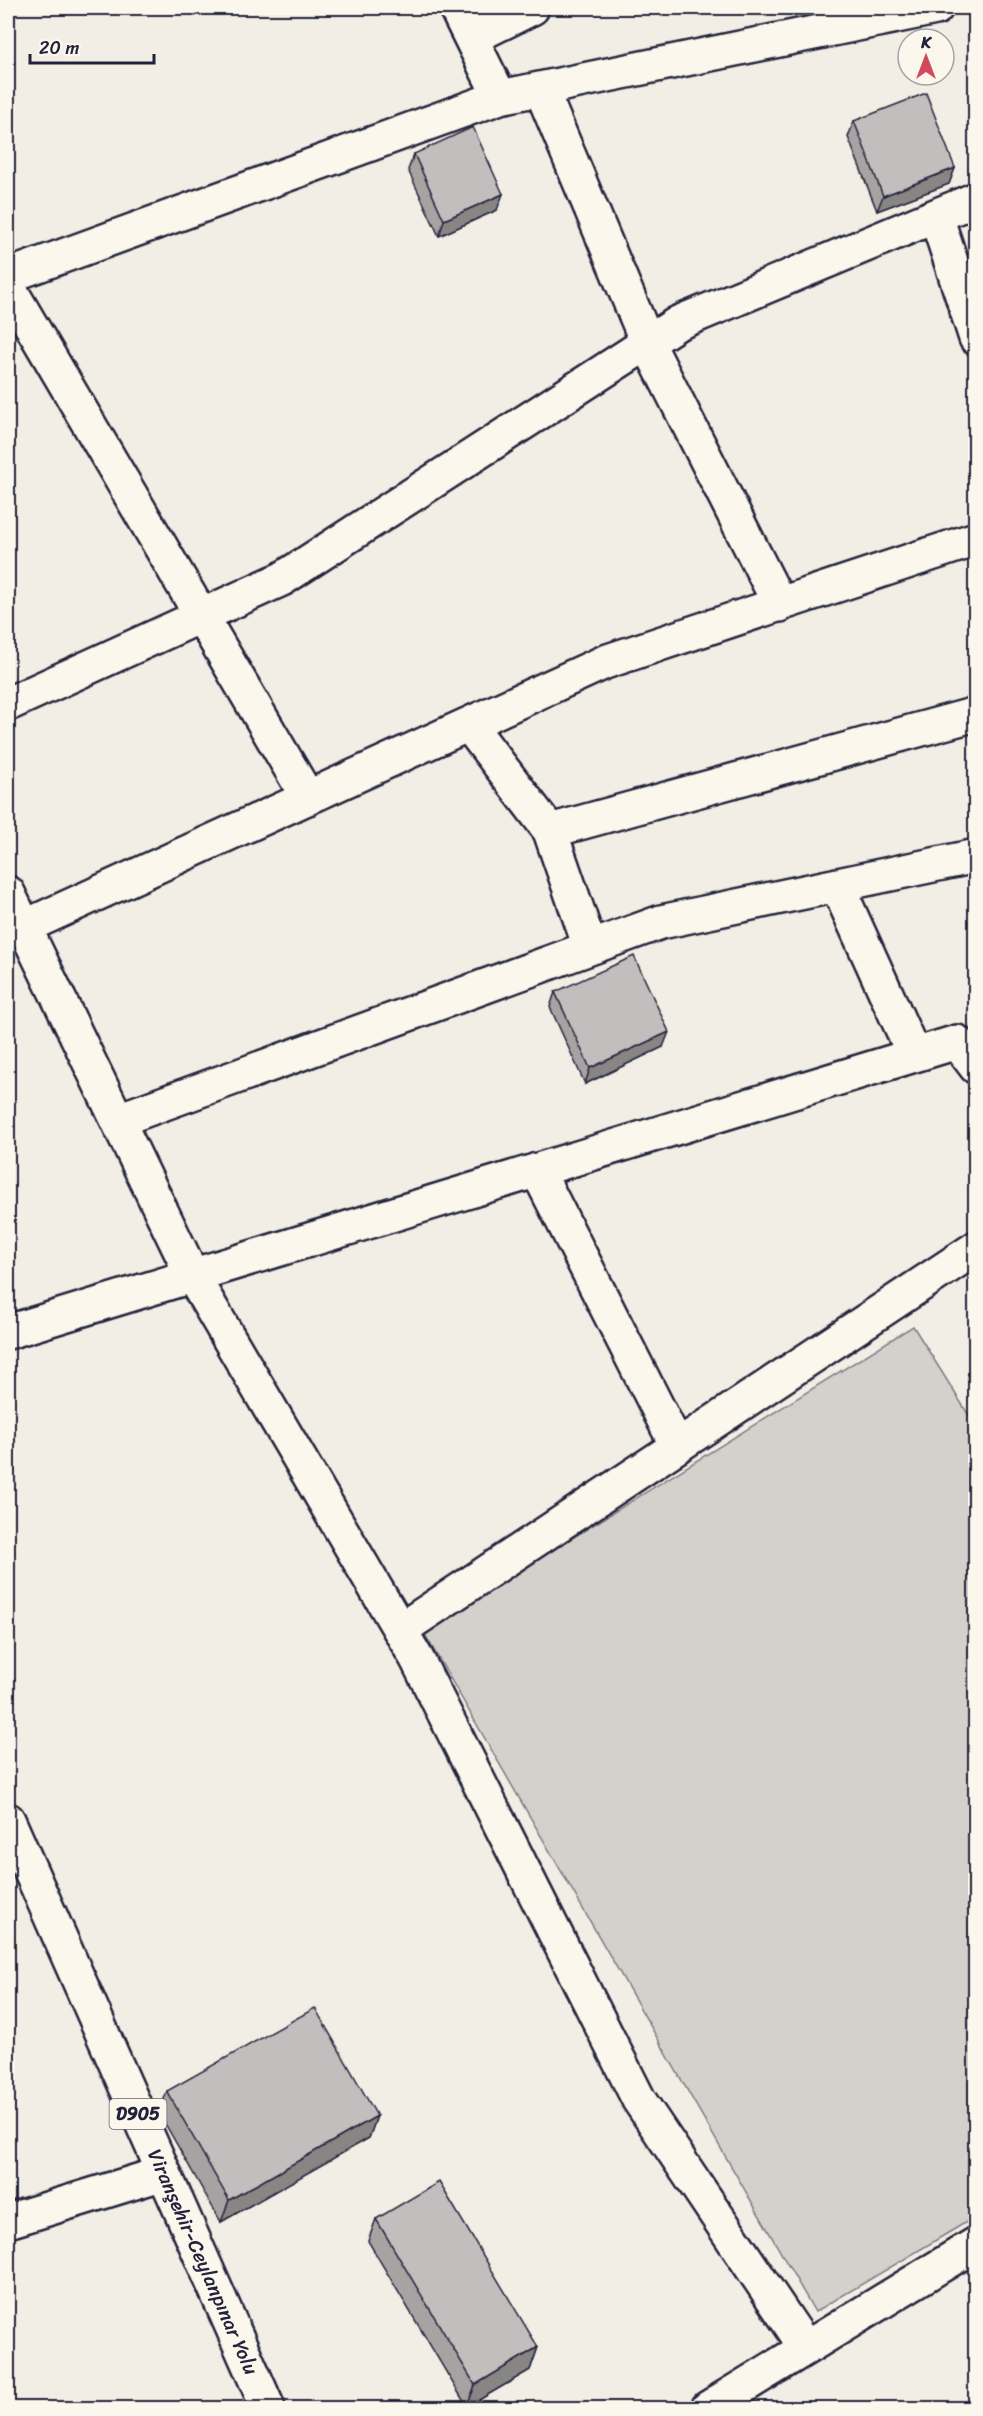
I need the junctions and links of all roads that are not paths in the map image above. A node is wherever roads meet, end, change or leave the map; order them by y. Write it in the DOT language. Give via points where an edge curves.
graph roads {
  1 [pos="456,8"];
  2 [pos="532,8"];
  3 [pos="936,8"];
  4 [pos="471,38"];
  5 [pos="541,89"];
  6 [pos="500,97"];
  7 [pos="975,199"];
  8 [pos="936,216"];
  9 [pos="8,276"];
  10 [pos="8,286"];
  11 [pos="975,338"];
  12 [pos="647,342"];
  13 [pos="975,539"];
  14 [pos="780,604"];
  15 [pos="201,616"];
  16 [pos="8,705"];
  17 [pos="975,714"];
  18 [pos="469,725"];
  19 [pos="308,798"];
  20 [pos="550,831"];
  21 [pos="975,856"];
  22 [pos="837,885"];
  23 [pos="8,892"];
  24 [pos="24,927"];
  25 [pos="590,947"];
  26 [pos="914,1055"];
  27 [pos="975,1067"];
  28 [pos="118,1120"];
  29 [pos="537,1170"];
  30 [pos="975,1248"];
  31 [pos="193,1276"];
  32 [pos="8,1332"];
  33 [pos="677,1446"];
  34 [pos="400,1630"];
  35 [pos="8,1820"];
  36 [pos="164,2173"];
  37 [pos="8,2222"];
  38 [pos="975,2244"];
  39 [pos="806,2348"];
  40 [pos="268,2409"];
  41 [pos="708,2409"];
  1 -- 4 [label="street"];
  2 -- 4 [label="street"];
  3 -- 5 [label="street"];
  4 -- 6 [label="street"];
  5 -- 6 [label="street"];
  5 -- 12 [label="street"];
  6 -- 9 [label="street"];
  7 -- 8 [label="street"];
  8 -- 11 [label="street"];
  8 -- 12 [label="street" via="678,323"];
  10 -- 15 [label="street"];
  12 -- 14 [label="street"];
  12 -- 15 [label="street" via="282,579"];
  13 -- 14 [label="street"];
  14 -- 18 [label="street" via="605,662"];
  15 -- 16 [label="street"];
  15 -- 19 [label="street"];
  17 -- 20 [label="street"];
  18 -- 19 [label="street"];
  18 -- 20 [label="street"];
  19 -- 24 [label="street"];
  20 -- 25 [label="street"];
  21 -- 22 [label="street"];
  22 -- 25 [label="street" via="660,922"];
  22 -- 26 [label="street"];
  23 -- 24 [label="street"];
  24 -- 28 [label="street"];
  25 -- 28 [label="street"];
  26 -- 27 [label="street" via="957,1042"];
  26 -- 29 [label="street"];
  28 -- 31 [label="street"];
  29 -- 31 [label="street"];
  29 -- 33 [label="street"];
  30 -- 33 [label="street"];
  31 -- 32 [label="street"];
  31 -- 34 [label="street"];
  33 -- 34 [label="street"];
  34 -- 39 [label="street" via="639,2100"];
  35 -- 36 [label="street, Viranşehir-Ceylanpınar Yolu / D905"];
  36 -- 37 [label="street"];
  36 -- 40 [label="street, Viranşehir-Ceylanpınar Yolu / D905"];
  38 -- 39 [label="street"];
  39 -- 41 [label="street"];
}
